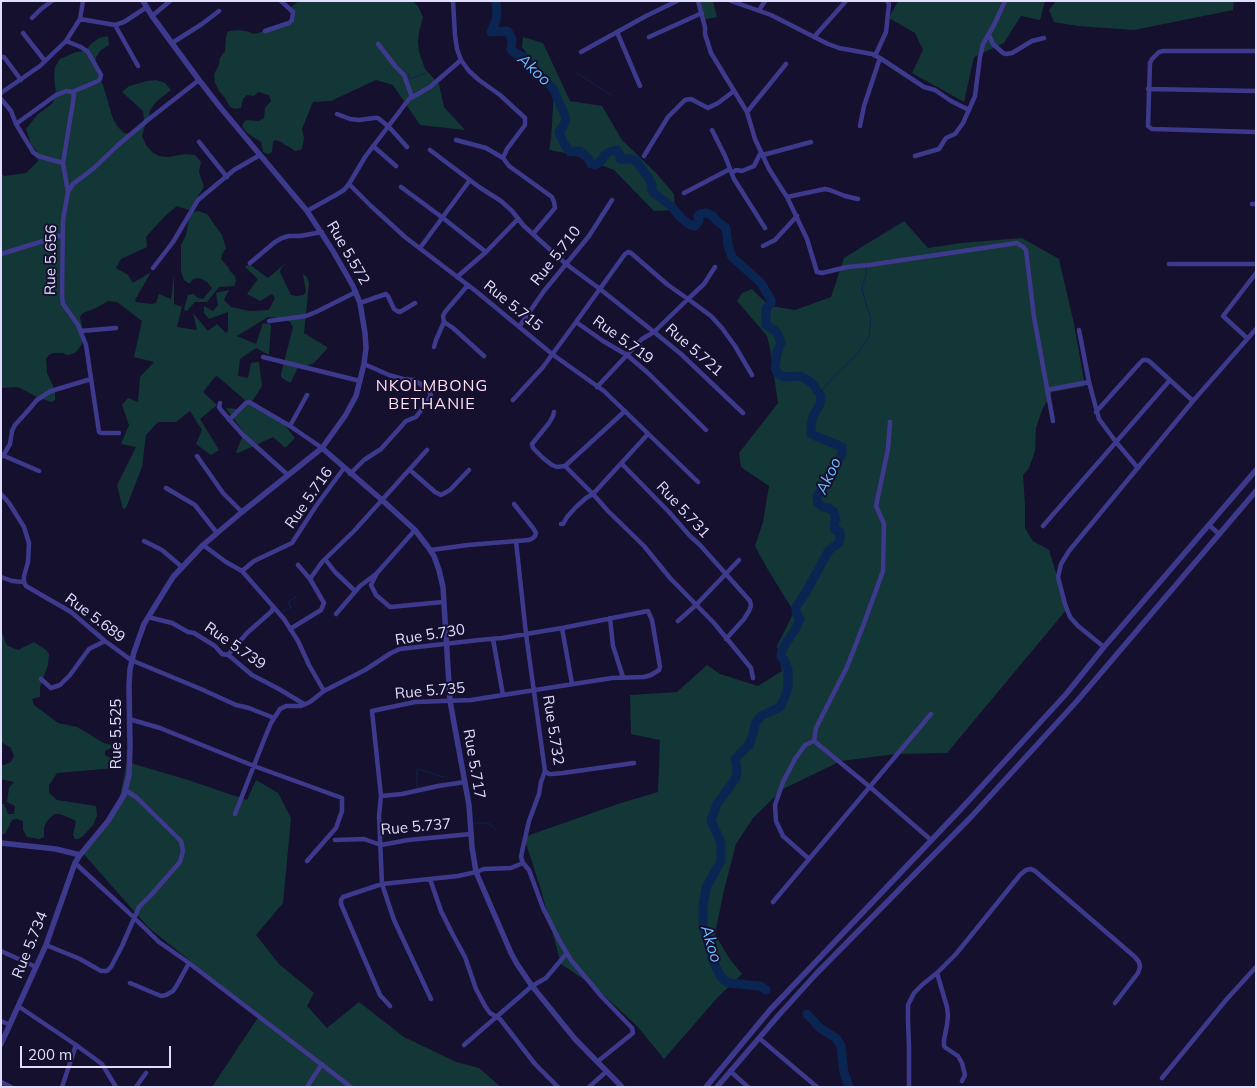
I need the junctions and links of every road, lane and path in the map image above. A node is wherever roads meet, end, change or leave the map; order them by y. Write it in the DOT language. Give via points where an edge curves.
graph roads {
  1 [pos="52,1"];
  2 [pos="83,1"];
  3 [pos="142,1"];
  4 [pos="170,1"];
  5 [pos="281,1"];
  6 [pos="453,1"];
  7 [pos="676,1"];
  8 [pos="698,1"];
  9 [pos="731,1"];
  10 [pos="765,1"];
  11 [pos="846,1"];
  12 [pos="887,1"];
  13 [pos="1005,1"];
  14 [pos="146,7"];
  15 [pos="759,10"];
  16 [pos="219,11"];
  17 [pos="702,13"];
  18 [pos="152,16"];
  19 [pos="32,18"];
  20 [pos="80,19"];
  21 [pos="115,25"];
  22 [pos="265,31"];
  23 [pos="617,32"];
  24 [pos="23,33"];
  25 [pos="989,35"];
  26 [pos="649,37"];
  27 [pos="814,37"];
  28 [pos="1044,38"];
  29 [pos="66,41"];
  30 [pos="172,43"];
  31 [pos="378,44"];
  32 [pos="581,52"];
  33 [pos="1256,52"];
  34 [pos="1,57"];
  35 [pos="878,57"];
  36 [pos="462,60"];
  37 [pos="45,61"];
  38 [pos="786,64"];
  39 [pos="138,66"];
  40 [pos="21,80"];
  41 [pos="199,80"];
  42 [pos="640,86"];
  43 [pos="1148,89"];
  44 [pos="734,91"];
  45 [pos="1256,91"];
  46 [pos="72,92"];
  47 [pos="1,93"];
  48 [pos="412,96"];
  49 [pos="1,99"];
  50 [pos="968,110"];
  51 [pos="747,112"];
  52 [pos="337,114"];
  53 [pos="16,124"];
  54 [pos="860,126"];
  55 [pos="389,127"];
  56 [pos="712,130"];
  57 [pos="1256,132"];
  58 [pos="456,140"];
  59 [pos="199,142"];
  60 [pos="811,142"];
  61 [pos="373,146"];
  62 [pos="407,148"];
  63 [pos="430,150"];
  64 [pos="762,154"];
  65 [pos="260,155"];
  66 [pos="644,156"];
  67 [pos="915,156"];
  68 [pos="503,158"];
  69 [pos="63,163"];
  70 [pos="396,166"];
  71 [pos="731,171"];
  72 [pos="227,177"];
  73 [pos="470,180"];
  74 [pos="349,184"];
  75 [pos="401,187"];
  76 [pos="68,192"];
  77 [pos="684,193"];
  78 [pos="788,197"];
  79 [pos="858,199"];
  80 [pos="612,200"];
  81 [pos="307,211"];
  82 [pos="797,216"];
  83 [pos="443,218"];
  84 [pos="518,219"];
  85 [pos="765,228"];
  86 [pos="322,232"];
  87 [pos="532,234"];
  88 [pos="63,235"];
  89 [pos="762,246"];
  90 [pos="420,248"];
  91 [pos="486,252"];
  92 [pos="1,254"];
  93 [pos="250,263"];
  94 [pos="566,264"];
  95 [pos="1169,264"];
  96 [pos="1256,264"];
  97 [pos="715,267"];
  98 [pos="153,268"];
  99 [pos="1256,273"];
  100 [pos="457,277"];
  101 [pos="468,285"];
  102 [pos="600,289"];
  103 [pos="356,292"];
  104 [pos="688,299"];
  105 [pos="360,303"];
  106 [pos="415,303"];
  107 [pos="269,321"];
  108 [pos="444,322"];
  109 [pos="576,322"];
  110 [pos="518,327"];
  111 [pos="116,328"];
  112 [pos="1256,329"];
  113 [pos="1078,330"];
  114 [pos="81,331"];
  115 [pos="654,332"];
  116 [pos="1247,338"];
  117 [pos="434,347"];
  118 [pos="552,354"];
  119 [pos="627,355"];
  120 [pos="484,356"];
  121 [pos="263,357"];
  122 [pos="364,364"];
  123 [pos="752,375"];
  124 [pos="91,379"];
  125 [pos="1170,380"];
  126 [pos="360,381"];
  127 [pos="1089,382"];
  128 [pos="597,386"];
  129 [pos="1048,390"];
  130 [pos="307,395"];
  131 [pos="513,400"];
  132 [pos="1193,401"];
  133 [pos="220,403"];
  134 [pos="625,411"];
  135 [pos="554,412"];
  136 [pos="1096,412"];
  137 [pos="744,413"];
  138 [pos="229,420"];
  139 [pos="1053,420"];
  140 [pos="890,422"];
  141 [pos="290,426"];
  142 [pos="706,430"];
  143 [pos="119,433"];
  144 [pos="648,434"];
  145 [pos="1116,442"];
  146 [pos="322,448"];
  147 [pos="427,450"];
  148 [pos="2,455"];
  149 [pos="197,456"];
  150 [pos="622,464"];
  151 [pos="565,466"];
  152 [pos="344,468"];
  153 [pos="1138,468"];
  154 [pos="410,470"];
  155 [pos="469,470"];
  156 [pos="1256,470"];
  157 [pos="39,472"];
  158 [pos="350,474"];
  159 [pos="288,475"];
  160 [pos="698,482"];
  161 [pos="166,488"];
  162 [pos="1256,491"];
  163 [pos="1,494"];
  164 [pos="593,494"];
  165 [pos="382,500"];
  166 [pos="514,504"];
  167 [pos="242,512"];
  168 [pos="561,524"];
  169 [pos="1209,525"];
  170 [pos="1043,526"];
  171 [pos="414,530"];
  172 [pos="217,533"];
  173 [pos="1219,534"];
  174 [pos="144,541"];
  175 [pos="516,541"];
  176 [pos="203,545"];
  177 [pos="431,550"];
  178 [pos="325,559"];
  179 [pos="739,560"];
  180 [pos="298,565"];
  181 [pos="182,567"];
  182 [pos="242,571"];
  183 [pos="377,573"];
  184 [pos="725,574"];
  185 [pos="1,577"];
  186 [pos="310,579"];
  187 [pos="24,582"];
  188 [pos="355,591"];
  189 [pos="444,602"];
  190 [pos="696,605"];
  191 [pos="273,607"];
  192 [pos="336,614"];
  193 [pos="148,617"];
  194 [pos="610,618"];
  195 [pos="678,621"];
  196 [pos="562,628"];
  197 [pos="290,629"];
  198 [pos="526,634"];
  199 [pos="139,638"];
  200 [pos="493,639"];
  201 [pos="726,640"];
  202 [pos="105,641"];
  203 [pos="446,644"];
  204 [pos="1104,647"];
  205 [pos="228,655"];
  206 [pos="131,660"];
  207 [pos="659,670"];
  208 [pos="623,677"];
  209 [pos="753,678"];
  210 [pos="41,679"];
  211 [pos="572,684"];
  212 [pos="534,689"];
  213 [pos="324,691"];
  214 [pos="503,694"];
  215 [pos="450,701"];
  216 [pos="304,704"];
  217 [pos="931,714"];
  218 [pos="274,718"];
  219 [pos="129,719"];
  220 [pos="814,741"];
  221 [pos="634,763"];
  222 [pos="254,766"];
  223 [pos="545,771"];
  224 [pos="465,782"];
  225 [pos="870,787"];
  226 [pos="125,790"];
  227 [pos="381,796"];
  228 [pos="235,814"];
  229 [pos="470,834"];
  230 [pos="335,840"];
  231 [pos="931,840"];
  232 [pos="1,843"];
  233 [pos="381,845"];
  234 [pos="80,855"];
  235 [pos="809,859"];
  236 [pos="307,862"];
  237 [pos="76,864"];
  238 [pos="522,864"];
  239 [pos="476,872"];
  240 [pos="430,879"];
  241 [pos="382,884"];
  242 [pos="773,902"];
  243 [pos="135,918"];
  244 [pos="46,944"];
  245 [pos="1,951"];
  246 [pos="567,953"];
  247 [pos="189,963"];
  248 [pos="36,967"];
  249 [pos="1255,968"];
  250 [pos="937,973"];
  251 [pos="130,983"];
  252 [pos="532,986"];
  253 [pos="431,999"];
  254 [pos="1115,1003"];
  255 [pos="18,1006"];
  256 [pos="390,1006"];
  257 [pos="498,1017"];
  258 [pos="1,1021"];
  259 [pos="10,1025"];
  260 [pos="759,1038"];
  261 [pos="1,1044"];
  262 [pos="76,1044"];
  263 [pos="464,1045"];
  264 [pos="597,1062"];
  265 [pos="322,1064"];
  266 [pos="607,1071"];
  267 [pos="730,1072"];
  268 [pos="146,1073"];
  269 [pos="1162,1078"];
  270 [pos="962,1081"];
  271 [pos="1,1082"];
  272 [pos="11,1087"];
  273 [pos="62,1087"];
  274 [pos="116,1087"];
  275 [pos="136,1087"];
  276 [pos="307,1087"];
  277 [pos="350,1087"];
  278 [pos="558,1087"];
  279 [pos="589,1087"];
  280 [pos="622,1087"];
  281 [pos="706,1087"];
  282 [pos="717,1087"];
  283 [pos="748,1087"];
  284 [pos="817,1087"];
  285 [pos="909,1087"];
  1 -- 19 [label="street"];
  2 -- 20 [label="street"];
  3 -- 14 [label="street, Rue 5.572"];
  4 -- 18 [label="street"];
  5 -- 22 [label="street" via="293,12 292,20"];
  6 -- 36 [label="street" via="457,49"];
  7 -- 23 [label="street"];
  8 -- 17 [label="street"];
  9 -- 15 [label="street"];
  10 -- 15 [label="street"];
  11 -- 27 [label="street"];
  12 -- 35 [label="street" via="886,32"];
  13 -- 25 [label="street"];
  14 -- 18 [label="street, Rue 5.572"];
  14 -- 21 [label="street"];
  15 -- 27 [label="street"];
  16 -- 30 [label="street"];
  17 -- 26 [label="street"];
  17 -- 44 [label="street" via="712,53"];
  18 -- 30 [label="street, Rue 5.572"];
  20 -- 21 [label="street"];
  20 -- 29 [label="street"];
  21 -- 39 [label="street"];
  23 -- 32 [label="street"];
  23 -- 42 [label="street"];
  24 -- 37 [label="street"];
  25 -- 28 [label="street" via="990,41 1006,54"];
  25 -- 50 [label="street" via="983,44 975,96"];
  27 -- 35 [label="street" via="839,48"];
  29 -- 37 [label="street"];
  29 -- 46 [label="street" via="88,52 101,75 98,81"];
  30 -- 41 [label="street, Rue 5.572"];
  31 -- 48 [label="street" via="404,75"];
  33 -- 43 [label="street" via="1163,51 1150,63"];
  34 -- 40 [label="street"];
  35 -- 50 [label="street" via="924,87"];
  35 -- 54 [label="street"];
  36 -- 48 [label="street" via="430,87"];
  36 -- 68 [label="street" via="469,71 525,118 524,129"];
  37 -- 40 [label="street"];
  38 -- 51 [label="street"];
  40 -- 47 [label="street"];
  41 -- 65 [label="street, Rue 5.572"];
  41 -- 76 [label="street" via="118,145"];
  43 -- 45 [label="street"];
  43 -- 57 [label="street" via="1150,129"];
  44 -- 51 [label="street"];
  44 -- 66 [label="street" via="708,108 691,99 685,100 668,117"];
  46 -- 53 [label="street" via="56,95"];
  46 -- 69 [label="street, Rue 5.656"];
  48 -- 55 [label="street"];
  49 -- 53 [label="street"];
  50 -- 67 [label="street" via="963,124 956,133 947,137 939,149"];
  51 -- 64 [label="street"];
  52 -- 55 [label="street" via="359,120 378,118"];
  53 -- 69 [label="street" via="33,152"];
  55 -- 61 [label="street"];
  55 -- 62 [label="street"];
  56 -- 71 [label="street"];
  58 -- 68 [label="street" via="486,148"];
  59 -- 72 [label="street"];
  60 -- 64 [label="street"];
  61 -- 70 [label="street"];
  61 -- 74 [label="street"];
  63 -- 73 [label="street"];
  64 -- 71 [label="street" via="754,166"];
  64 -- 78 [label="street"];
  65 -- 72 [label="street"];
  65 -- 81 [label="street, Rue 5.572"];
  68 -- 87 [label="street" via="554,202 554,208"];
  69 -- 76 [label="street, Rue 5.656"];
  71 -- 77 [label="street"];
  71 -- 85 [label="street"];
  72 -- 98 [label="street" via="198,200"];
  73 -- 83 [label="street"];
  73 -- 84 [label="street" via="501,200"];
  74 -- 81 [label="street"];
  74 -- 90 [label="street, Rue 5.715"];
  75 -- 83 [label="street"];
  76 -- 88 [label="street, Rue 5.656"];
  78 -- 79 [label="street" via="825,190"];
  78 -- 82 [label="street"];
  80 -- 94 [label="street, Rue 5.710"];
  81 -- 86 [label="street, Rue 5.572"];
  82 -- 89 [label="street" via="775,240"];
  82 -- 129 [label="street" via="817,272 822,273 1021,244 1026,250 1034,318"];
  83 -- 90 [label="street"];
  83 -- 91 [label="street"];
  84 -- 87 [label="street"];
  84 -- 91 [label="street"];
  86 -- 93 [label="street" via="282,238"];
  86 -- 103 [label="street, Rue 5.572"];
  87 -- 94 [label="street"];
  88 -- 92 [label="street"];
  88 -- 114 [label="street, Rue 5.656" via="63,304"];
  90 -- 100 [label="street, Rue 5.715"];
  91 -- 100 [label="street"];
  94 -- 102 [label="street"];
  94 -- 110 [label="street, Rue 5.710"];
  95 -- 96 [label="street"];
  97 -- 104 [label="street" via="704,284"];
  99 -- 116 [label="street" via="1223,316"];
  100 -- 101 [label="street, Rue 5.715"];
  101 -- 108 [label="street" via="445,312"];
  101 -- 110 [label="street, Rue 5.715"];
  102 -- 104 [label="street" via="625,254 631,252"];
  102 -- 109 [label="street"];
  102 -- 115 [label="street"];
  103 -- 105 [label="street, Rue 5.572"];
  103 -- 107 [label="street" via="306,316"];
  104 -- 115 [label="street"];
  104 -- 123 [label="street" via="722,328"];
  105 -- 106 [label="street" via="386,294 394,309 400,312"];
  105 -- 122 [label="street, Rue 5.572" via="366,340"];
  108 -- 117 [label="street"];
  108 -- 120 [label="street"];
  109 -- 118 [label="street, Rue 5.719"];
  109 -- 119 [label="street, Rue 5.719"];
  110 -- 118 [label="street, Rue 5.715"];
  111 -- 114 [label="street"];
  112 -- 116 [label="street"];
  113 -- 127 [label="street"];
  114 -- 124 [label="street, Rue 5.656"];
  115 -- 119 [label="street, Rue 5.721"];
  115 -- 137 [label="street, Rue 5.721"];
  116 -- 132 [label="street"];
  118 -- 128 [label="street, Rue 5.715"];
  118 -- 131 [label="street, Rue 5.719"];
  119 -- 128 [label="street, Rue 5.721"];
  119 -- 142 [label="street, Rue 5.719"];
  121 -- 126 [label="street"];
  122 -- 126 [label="street, Rue 5.572"];
  122 -- 158 [label="street" via="389,375 414,380 428,389 430,395 416,417 406,422 381,449"];
  124 -- 143 [label="street, Rue 5.656" via="99,432"];
  124 -- 148 [label="street" via="51,391 37,400 15,425 10,444"];
  125 -- 132 [label="street"];
  125 -- 136 [label="street" via="1149,361 1143,360"];
  125 -- 145 [label="street"];
  126 -- 146 [label="street, Rue 5.572" via="345,416"];
  127 -- 129 [label="street"];
  127 -- 136 [label="street"];
  128 -- 134 [label="street, Rue 5.715"];
  129 -- 139 [label="street"];
  130 -- 141 [label="street"];
  132 -- 153 [label="street"];
  133 -- 138 [label="street" via="220,410"];
  134 -- 144 [label="street, Rue 5.715"];
  134 -- 151 [label="street"];
  135 -- 151 [label="street" via="549,424 532,444 552,465"];
  136 -- 145 [label="street"];
  138 -- 141 [label="street" via="249,402"];
  138 -- 159 [label="street"];
  140 -- 220 [label="street" via="876,506 884,524 883,571 864,626 816,728"];
  141 -- 146 [label="street"];
  144 -- 150 [label="street"];
  144 -- 160 [label="street, Rue 5.715"];
  145 -- 153 [label="street"];
  145 -- 170 [label="street"];
  146 -- 152 [label="street, Rue 5.717"];
  146 -- 159 [label="street, Rue 5.572"];
  147 -- 154 [label="street"];
  148 -- 157 [label="street"];
  149 -- 167 [label="street" via="223,493"];
  150 -- 164 [label="street"];
  150 -- 184 [label="street, Rue 5.731"];
  151 -- 164 [label="street"];
  152 -- 158 [label="street, Rue 5.717"];
  152 -- 182 [label="street, Rue 5.716" via="292,543 254,561"];
  153 -- 204 [label="street" via="1069,551 1058,577 1070,618"];
  154 -- 155 [label="street" via="441,495"];
  154 -- 165 [label="street"];
  156 -- 169 [label="street"];
  158 -- 165 [label="street, Rue 5.717"];
  159 -- 167 [label="street, Rue 5.572"];
  161 -- 172 [label="street" via="195,504"];
  162 -- 173 [label="street"];
  163 -- 187 [label="street" via="24,527 29,543"];
  164 -- 168 [label="street"];
  164 -- 190 [label="street"];
  165 -- 171 [label="street, Rue 5.717"];
  165 -- 178 [label="street"];
  166 -- 175 [label="street" via="536,533 533,538"];
  167 -- 172 [label="street, Rue 5.572"];
  169 -- 173 [label="street"];
  169 -- 204 [label="street"];
  171 -- 177 [label="street, Rue 5.717"];
  171 -- 183 [label="street"];
  172 -- 176 [label="street, Rue 5.572"];
  173 -- 260 [label="street" via="1078,701 964,824 816,974"];
  174 -- 181 [label="street" via="162,550"];
  175 -- 177 [label="street"];
  175 -- 198 [label="street, Rue 5.732"];
  176 -- 181 [label="street, Rue 5.572"];
  176 -- 182 [label="street"];
  177 -- 189 [label="street, Rue 5.717" via="439,570"];
  178 -- 186 [label="street"];
  178 -- 188 [label="street"];
  179 -- 184 [label="street"];
  180 -- 186 [label="street"];
  181 -- 193 [label="street, Rue 5.572"];
  182 -- 191 [label="street"];
  183 -- 188 [label="street"];
  183 -- 189 [label="street" via="371,585 376,595 390,607"];
  184 -- 190 [label="street"];
  184 -- 201 [label="street, Rue 5.731" via="751,606"];
  185 -- 187 [label="street"];
  186 -- 197 [label="street" via="322,598 323,606"];
  187 -- 202 [label="street, Rue 5.689" via="71,612"];
  188 -- 192 [label="street"];
  189 -- 203 [label="street, Rue 5.717"];
  190 -- 195 [label="street"];
  190 -- 201 [label="street"];
  191 -- 197 [label="street"];
  191 -- 205 [label="street"];
  193 -- 199 [label="street, Rue 5.572"];
  193 -- 205 [label="street, Rue 5.739" via="194,633"];
  194 -- 196 [label="street, Rue 5.730"];
  194 -- 207 [label="street, Rue 5.730" via="648,611"];
  194 -- 208 [label="street" via="613,646"];
  196 -- 198 [label="street, Rue 5.730"];
  196 -- 211 [label="street"];
  197 -- 213 [label="street"];
  198 -- 200 [label="street, Rue 5.730"];
  198 -- 212 [label="street, Rue 5.732"];
  199 -- 206 [label="street, Rue 5.525"];
  200 -- 203 [label="street, Rue 5.730"];
  200 -- 214 [label="street"];
  201 -- 209 [label="street" via="751,668"];
  202 -- 206 [label="street, Rue 5.689"];
  202 -- 210 [label="street" via="89,649 60,685 50,688"];
  203 -- 213 [label="street, Rue 5.730" via="400,649"];
  203 -- 215 [label="street, Rue 5.717"];
  204 -- 231 [label="street" via="1056,706"];
  205 -- 216 [label="street, Rue 5.739" via="252,675"];
  206 -- 218 [label="street, Rue 5.689"];
  206 -- 219 [label="street, Rue 5.525"];
  207 -- 208 [label="street, Rue 5.735" via="644,677"];
  208 -- 211 [label="street, Rue 5.735"];
  211 -- 212 [label="street, Rue 5.735"];
  212 -- 214 [label="street, Rue 5.735"];
  212 -- 223 [label="street, Rue 5.732"];
  213 -- 216 [label="street, Rue 5.730"];
  214 -- 215 [label="street, Rue 5.735"];
  215 -- 224 [label="street, Rue 5.717"];
  215 -- 227 [label="street, Rue 5.735" via="415,702 372,711"];
  216 -- 218 [label="street" via="286,706"];
  217 -- 225 [label="street"];
  218 -- 222 [label="street"];
  219 -- 222 [label="street"];
  219 -- 226 [label="street, Rue 5.525" via="130,762"];
  220 -- 225 [label="street"];
  220 -- 235 [label="street" via="804,745 795,758 775,804 776,821 783,836"];
  221 -- 223 [label="street, Rue 5.732" via="552,774"];
  222 -- 228 [label="street"];
  222 -- 236 [label="street" via="342,798 342,811 336,828"];
  223 -- 238 [label="street" via="527,829"];
  224 -- 227 [label="street"];
  224 -- 229 [label="street, Rue 5.717"];
  225 -- 231 [label="street"];
  225 -- 235 [label="street"];
  226 -- 234 [label="street, Rue 5.525" via="108,821"];
  226 -- 243 [label="street" via="181,841 183,851 180,862 139,907"];
  227 -- 233 [label="street"];
  229 -- 233 [label="street, Rue 5.737"];
  229 -- 239 [label="street, Rue 5.717"];
  230 -- 233 [label="street, Rue 5.737" via="364,839"];
  231 -- 281 [label="street" via="770,1010"];
  232 -- 234 [label="street"];
  233 -- 241 [label="street"];
  234 -- 237 [label="street, Rue 5.734"];
  235 -- 242 [label="street"];
  237 -- 243 [label="street"];
  237 -- 244 [label="street, Rue 5.734"];
  238 -- 239 [label="street" via="511,868 484,868"];
  238 -- 246 [label="street" via="529,870 543,908"];
  239 -- 240 [label="street"];
  239 -- 252 [label="street, Rue 5.717" via="511,953"];
  240 -- 241 [label="street"];
  240 -- 257 [label="street" via="484,1006"];
  241 -- 253 [label="street" via="394,920"];
  241 -- 256 [label="street" via="343,897 341,904 380,995"];
  243 -- 244 [label="street" via="106,971"];
  243 -- 247 [label="street" via="159,942"];
  244 -- 248 [label="street, Rue 5.734"];
  245 -- 248 [label="street"];
  246 -- 252 [label="street" via="546,978"];
  246 -- 264 [label="street" via="632,1028 633,1033"];
  247 -- 251 [label="street" via="177,986 166,995 161,996"];
  247 -- 265 [label="street"];
  248 -- 255 [label="street, Rue 5.734"];
  249 -- 269 [label="street"];
  250 -- 254 [label="street" via="1020,875 1031,869 1135,957 1140,967 1138,973"];
  250 -- 270 [label="street" via="948,1015 944,1046 962,1062 965,1075"];
  250 -- 285 [label="street" via="923,984 908,1005"];
  252 -- 257 [label="street"];
  252 -- 264 [label="street, Rue 5.717"];
  255 -- 259 [label="street, Rue 5.734"];
  255 -- 262 [label="street"];
  257 -- 263 [label="street"];
  257 -- 278 [label="street"];
  258 -- 259 [label="street"];
  259 -- 261 [label="street, Rue 5.734"];
  260 -- 267 [label="street"];
  260 -- 284 [label="street"];
  262 -- 273 [label="street"];
  262 -- 274 [label="street" via="102,1064"];
  264 -- 266 [label="street, Rue 5.717"];
  265 -- 276 [label="street"];
  265 -- 277 [label="street"];
  266 -- 279 [label="street"];
  266 -- 280 [label="street, Rue 5.717"];
  267 -- 282 [label="street"];
  267 -- 283 [label="street"];
  268 -- 275 [label="street"];
  271 -- 272 [label="street"];
}
